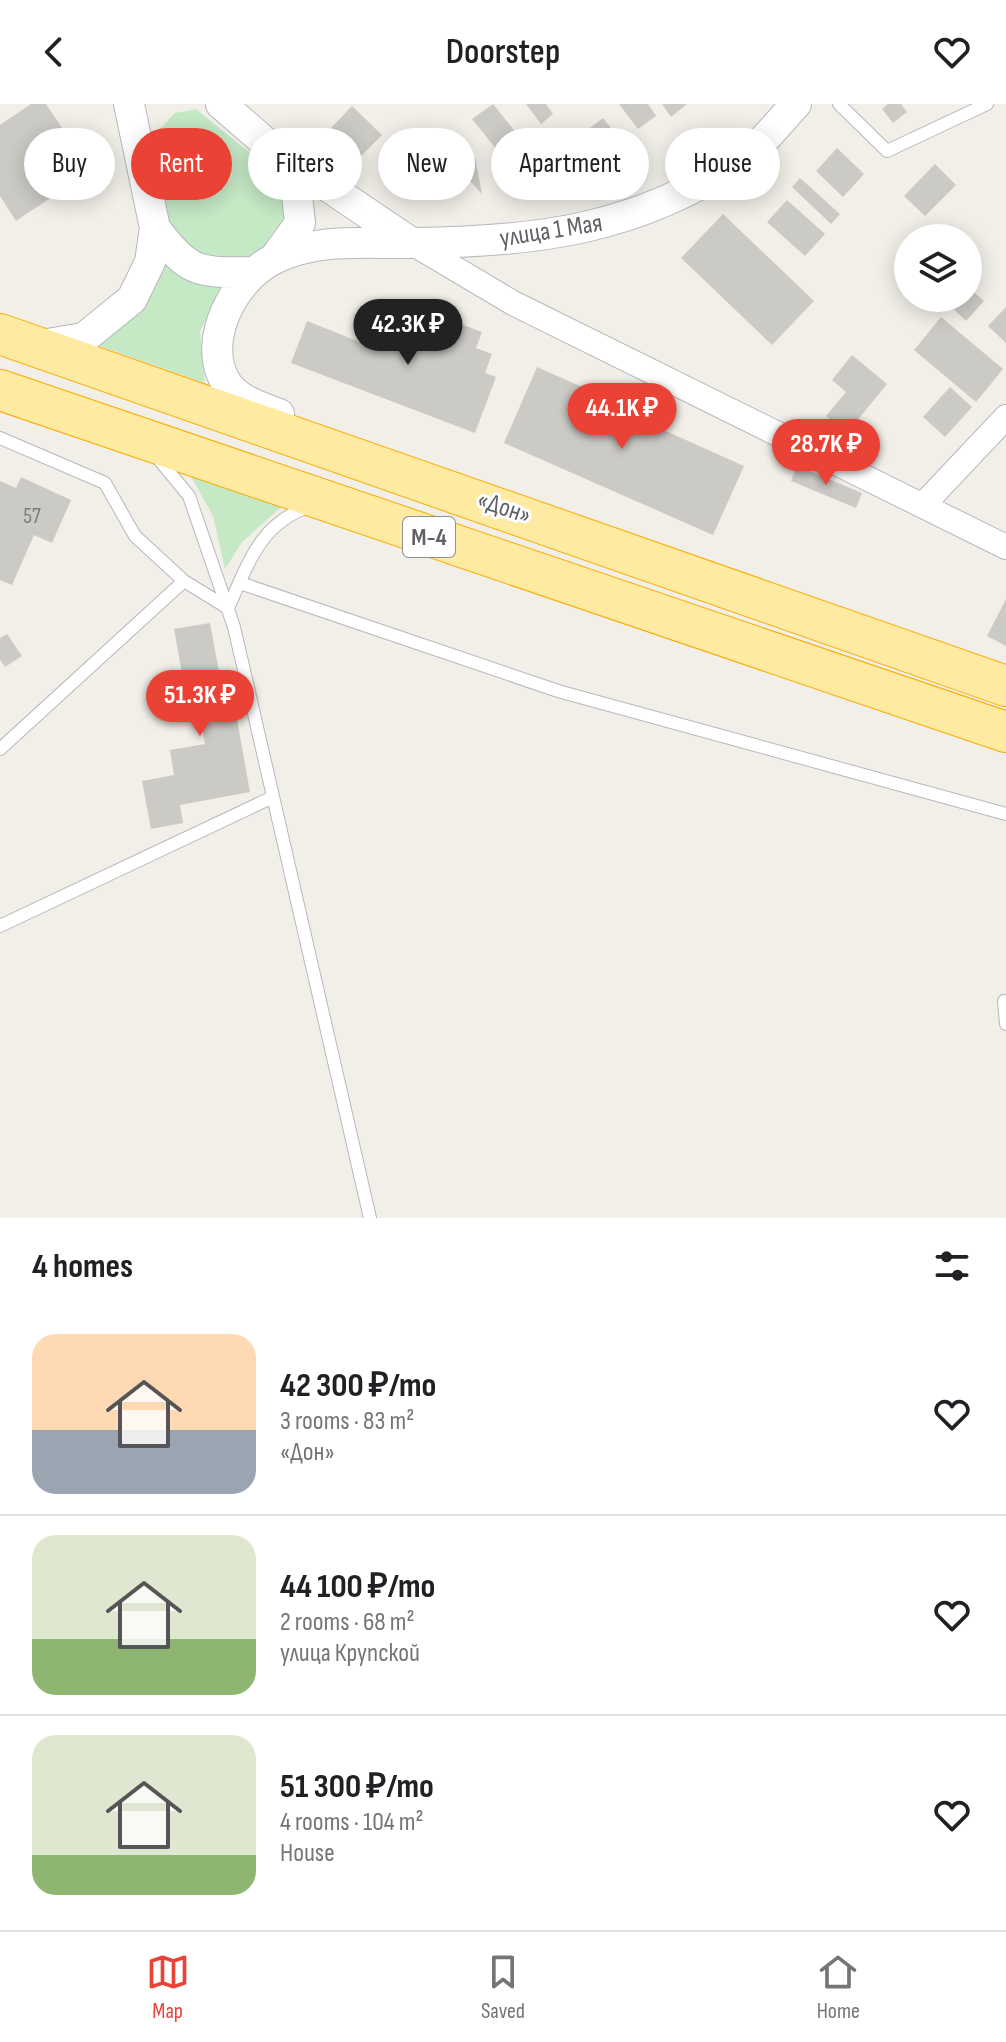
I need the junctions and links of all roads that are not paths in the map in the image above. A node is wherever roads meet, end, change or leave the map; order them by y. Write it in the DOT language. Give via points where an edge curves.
graph roads {
  1 [pos="129,104"];
  2 [pos="152,104"];
  3 [pos="221,104"];
  4 [pos="796,104"];
  5 [pos="839,104"];
  6 [pos="987,104"];
  7 [pos="133,128"];
  8 [pos="140,128"];
  9 [pos="249,128"];
  10 [pos="149,200"];
  11 [pos="298,200"];
  12 [pos="348,200"];
  13 [pos="155,228"];
  14 [pos="412,243"];
  15 [pos="263,266"];
  16 [pos="17,340"];
  17 [pos="0,390"];
  18 [pos="1006,417"];
  19 [pos="0,438"];
  20 [pos="141,439"];
  21 [pos="384,466"];
  22 [pos="323,501"];
  23 [pos="923,505"];
  24 [pos="1006,547"];
  25 [pos="184,581"];
  26 [pos="240,583"];
  27 [pos="228,608"];
  28 [pos="1006,686"];
  29 [pos="1006,732"];
  30 [pos="0,749"];
  31 [pos="273,797"];
  32 [pos="1006,814"];
  33 [pos="0,926"];
  34 [pos="1004,1001"];
  35 [pos="1006,1024"];
  36 [pos="370,1218"];
  1 -- 7 [label="street"];
  2 -- 8 [label="street"];
  3 -- 9 [label="street"];
  4 -- 14 [label="street, улица 1 Мая" via="742,159 635,216 581,230"];
  5 -- 6 [label="lane" via="887,151"];
  10 -- 13 [label="street"];
  11 -- 15 [label="street" via="300,223"];
  12 -- 14 [label="street"];
  13 -- 15 [label="street, улица 1 Мая" via="181,262 211,273"];
  13 -- 16 [label="street" via="150,262 132,299 84,338"];
  14 -- 15 [label="street, улица 1 Мая" via="354,241 310,248"];
  14 -- 23 [label="street" via="513,303"];
  15 -- 21 [label="street" via="230,304 219,330 217,357 225,382 250,404 365,443"];
  16 -- 21 [label="highway, «Дон» / М-4"];
  17 -- 20 [label="highway, «Дон» / М-4"];
  18 -- 23 [label="street"];
  19 -- 25 [label="lane" via="105,483 135,536"];
  20 -- 22 [label="highway, «Дон» / М-4"];
  20 -- 27 [label="lane" via="189,496"];
  21 -- 28 [label="highway, «Дон» / М-4"];
  22 -- 26 [label="lane" via="291,513 258,541"];
  22 -- 29 [label="highway, «Дон» / М-4"];
  23 -- 24 [label="street"];
  25 -- 27 [label="lane"];
  25 -- 30 [label="lane"];
  26 -- 27 [label="lane"];
  26 -- 32 [label="lane" via="558,691"];
  27 -- 31 [label="lane"];
  31 -- 33 [label="lane"];
  31 -- 36 [label="lane"];
  34 -- 35 [label="lane"];
}
